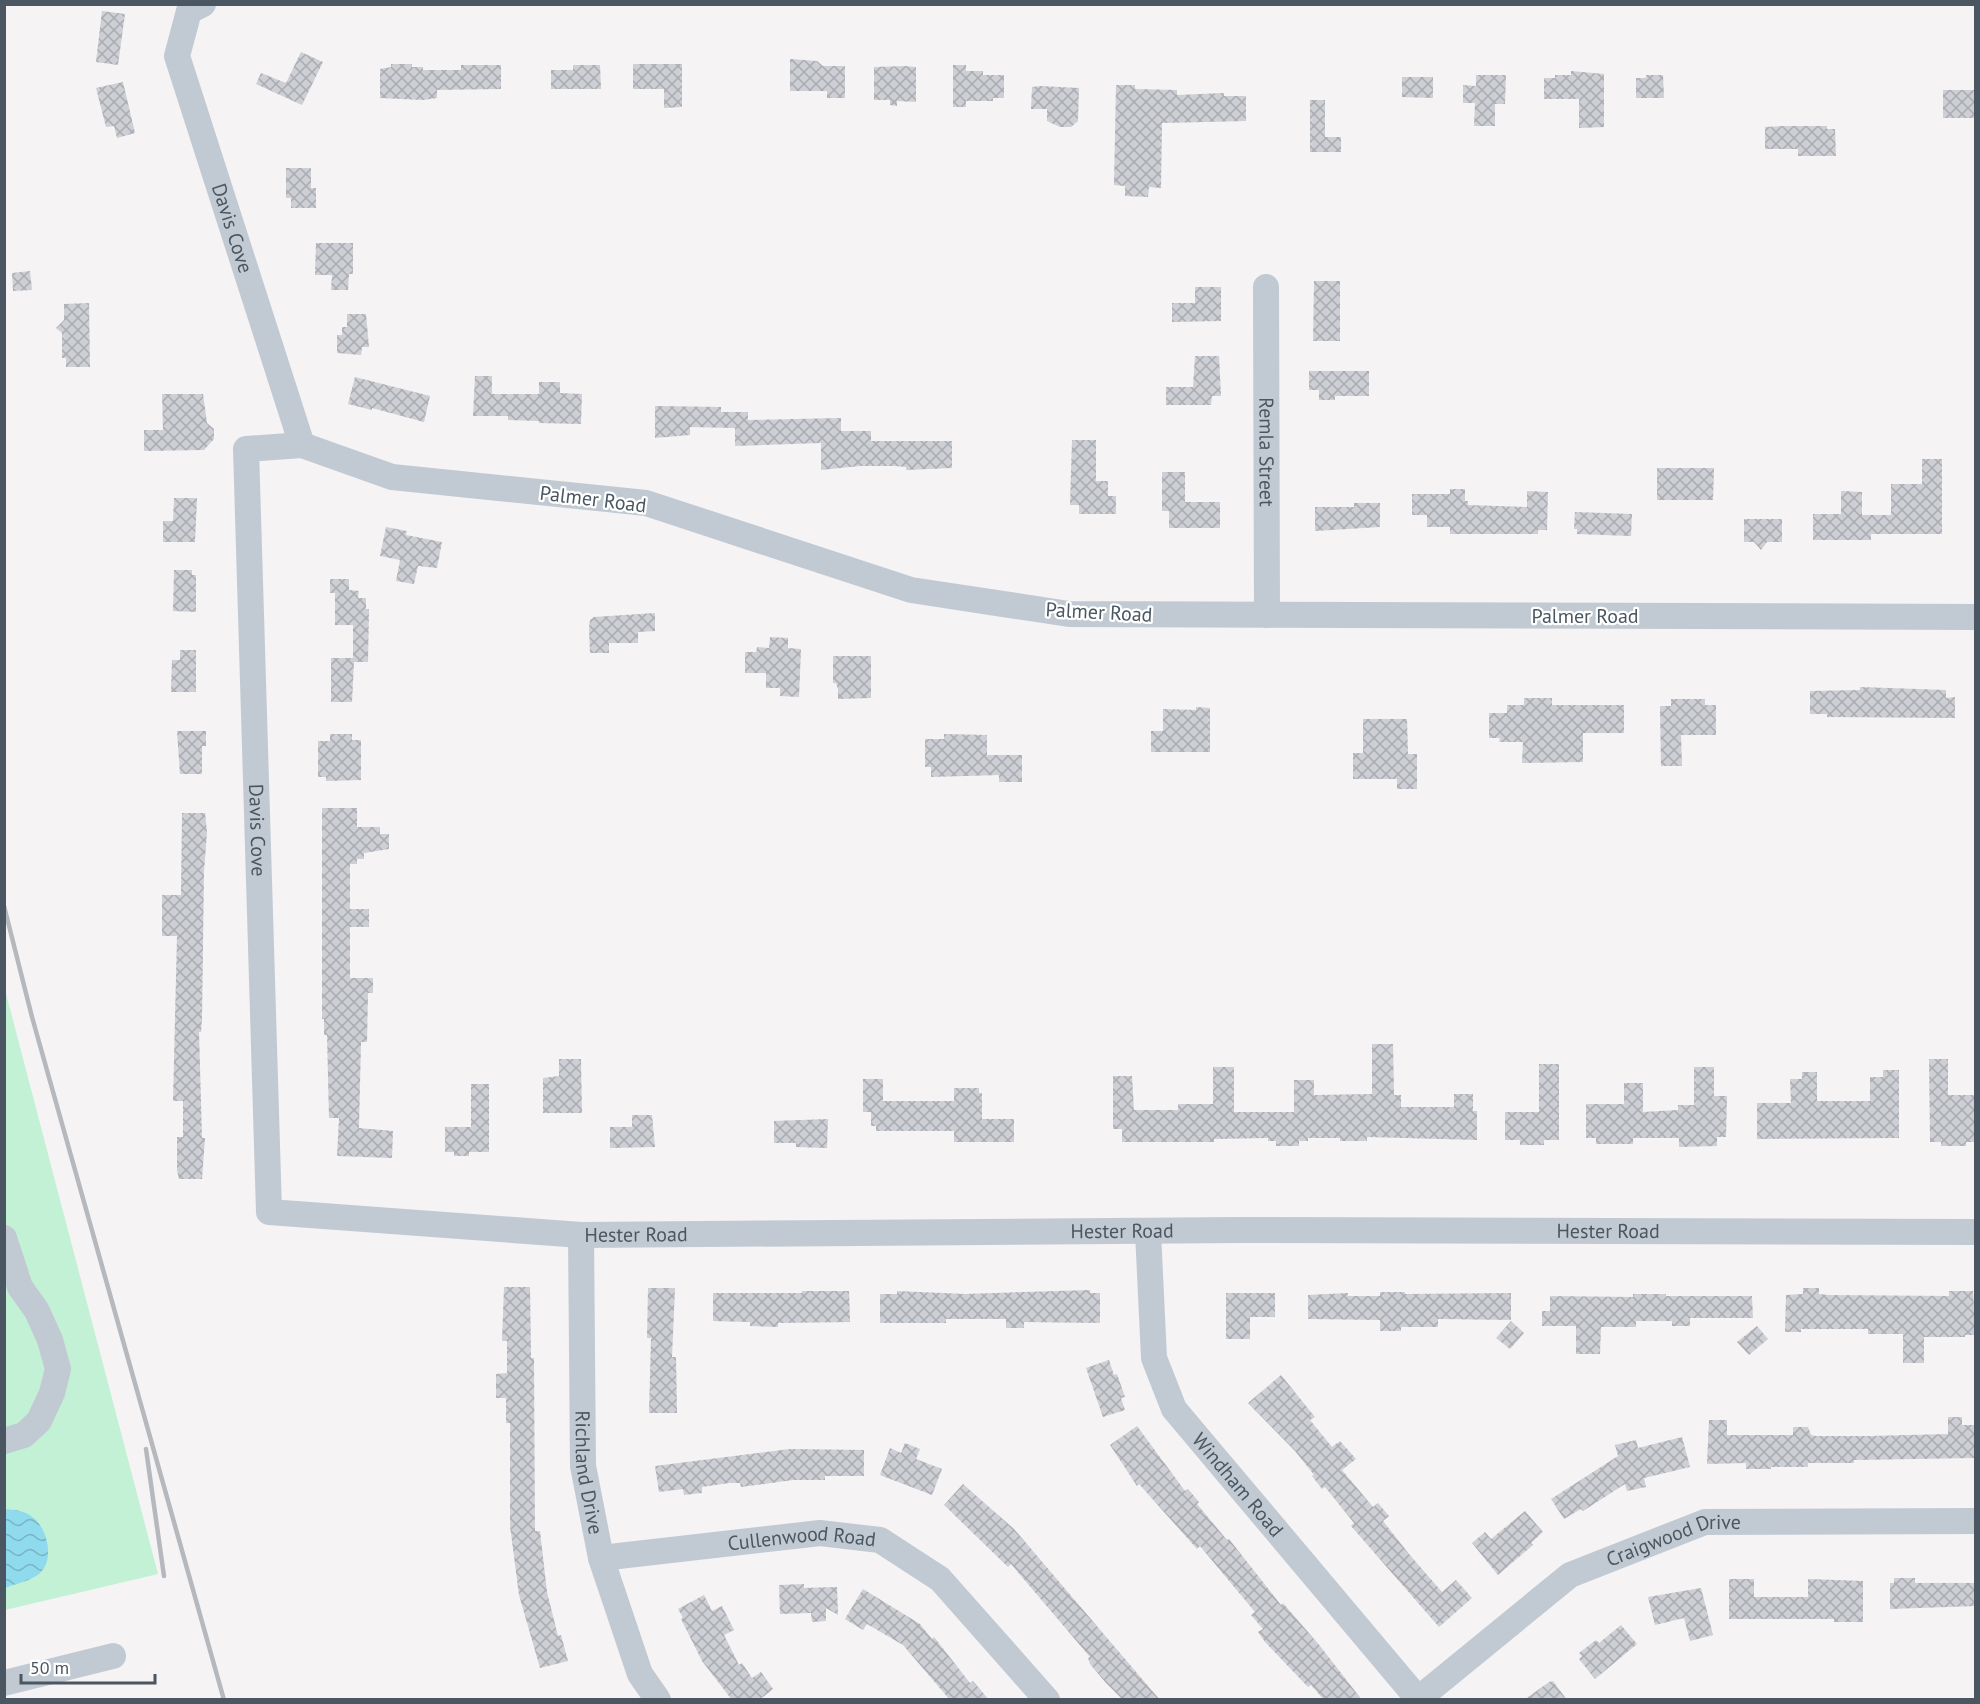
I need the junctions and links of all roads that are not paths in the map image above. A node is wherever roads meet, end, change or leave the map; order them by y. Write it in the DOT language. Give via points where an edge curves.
graph roads {
  1 [pos="196,8"];
  2 [pos="1266,287"];
  3 [pos="302,444"];
  4 [pos="246,449"];
  5 [pos="1267,615"];
  6 [pos="1976,617"];
  7 [pos="269,1212"];
  8 [pos="1148,1232"];
  9 [pos="1976,1232"];
  10 [pos="581,1235"];
  11 [pos="4,1238"];
  12 [pos="4,1441"];
  13 [pos="1976,1521"];
  14 [pos="601,1558"];
  15 [pos="113,1656"];
  16 [pos="4,1683"];
  17 [pos="1418,1699"];
  18 [pos="658,1700"];
  19 [pos="1047,1700"];
  1 -- 3 [label="street, Davis Cove" via="177,56"];
  2 -- 5 [label="street, Remla Street"];
  3 -- 4 [label="street, Palmer Road"];
  3 -- 5 [label="street, Palmer Road" via="392,477 646,503 911,590 1069,614"];
  4 -- 7 [label="street, Davis Cove"];
  5 -- 6 [label="street, Palmer Road"];
  7 -- 10 [label="street, Hester Road"];
  8 -- 9 [label="street, Hester Road"];
  8 -- 10 [label="street, Hester Road"];
  8 -- 17 [label="street, Windham Road" via="1154,1358 1174,1409"];
  10 -- 14 [label="street, Richland Drive" via="583,1466"];
  11 -- 12 [label="street" via="20,1287 37,1311 58,1369 39,1421 24,1435"];
  13 -- 17 [label="street, Craigwood Drive" via="1705,1522 1570,1575"];
  14 -- 18 [label="street, Richland Drive" via="640,1674"];
  14 -- 19 [label="street, Cullenwood Road" via="820,1533 880,1540 940,1579"];
  15 -- 16 [label="street"];
}
